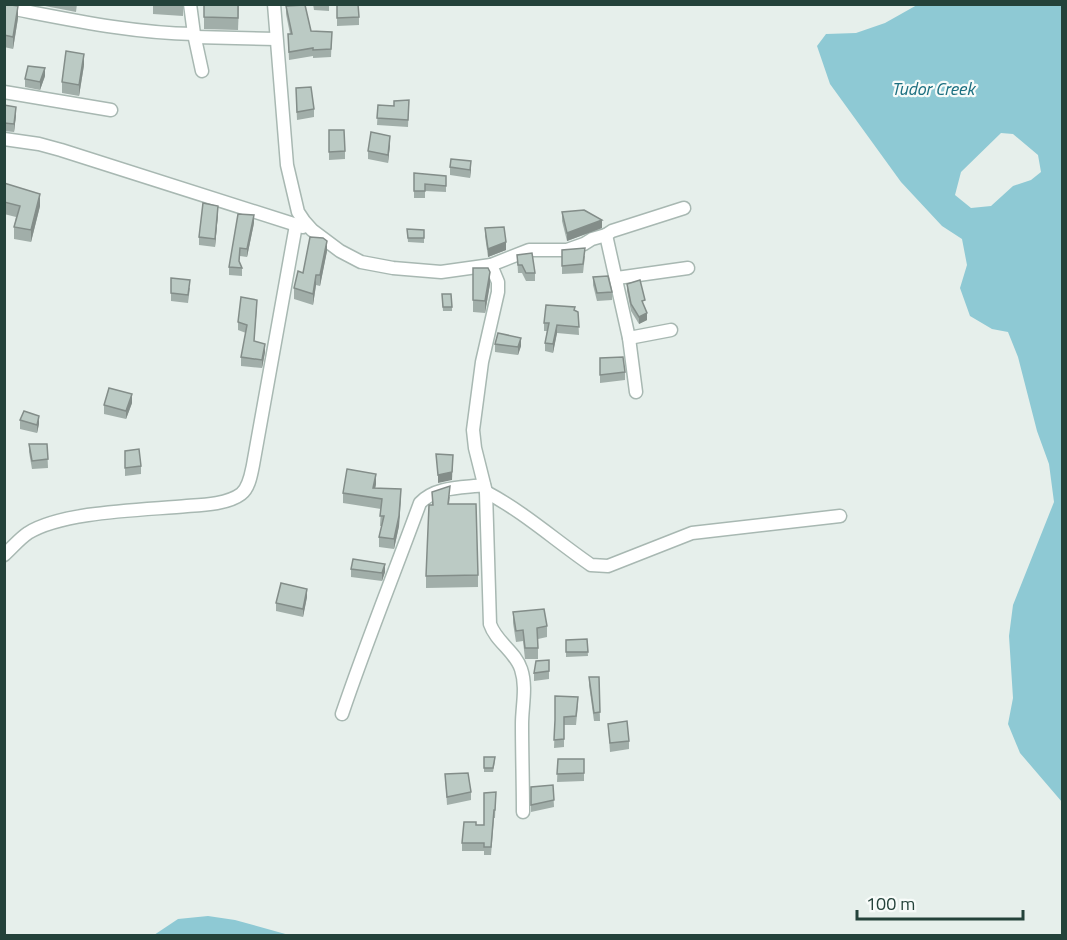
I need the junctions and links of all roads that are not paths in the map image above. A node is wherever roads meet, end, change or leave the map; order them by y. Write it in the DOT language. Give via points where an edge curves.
graph roads {
  1 [pos="190,4"];
  2 [pos="274,4"];
  3 [pos="4,8"];
  4 [pos="194,36"];
  5 [pos="276,39"];
  6 [pos="202,71"];
  7 [pos="4,92"];
  8 [pos="111,110"];
  9 [pos="4,139"];
  10 [pos="684,208"];
  11 [pos="296,225"];
  12 [pos="312,230"];
  13 [pos="606,235"];
  14 [pos="491,265"];
  15 [pos="688,268"];
  16 [pos="617,278"];
  17 [pos="670,330"];
  18 [pos="629,338"];
  19 [pos="636,392"];
  20 [pos="485,488"];
  21 [pos="840,516"];
  22 [pos="4,555"];
  23 [pos="342,714"];
  24 [pos="523,812"];
  1 -- 4 [label="street"];
  2 -- 5 [label="street"];
  3 -- 4 [label="street" via="125,29"];
  4 -- 5 [label="street"];
  4 -- 6 [label="street"];
  5 -- 12 [label="street" via="287,165 298,212"];
  7 -- 8 [label="street"];
  9 -- 11 [label="street" via="62,150"];
  10 -- 13 [label="street"];
  11 -- 12 [label="street"];
  11 -- 22 [label="street" via="253,465 243,492 196,506 109,513 44,526 28,533"];
  12 -- 14 [label="street" via="350,257 371,264 441,272"];
  13 -- 14 [label="street" via="567,250 529,250"];
  13 -- 16 [label="street"];
  14 -- 20 [label="street" via="498,292 482,362 473,430"];
  15 -- 16 [label="street"];
  16 -- 18 [label="street"];
  17 -- 18 [label="street"];
  18 -- 19 [label="street"];
  20 -- 21 [label="street" via="598,567 692,533"];
  20 -- 23 [label="street" via="433,493 420,503"];
  20 -- 24 [label="street" via="490,624 522,673"];
}
